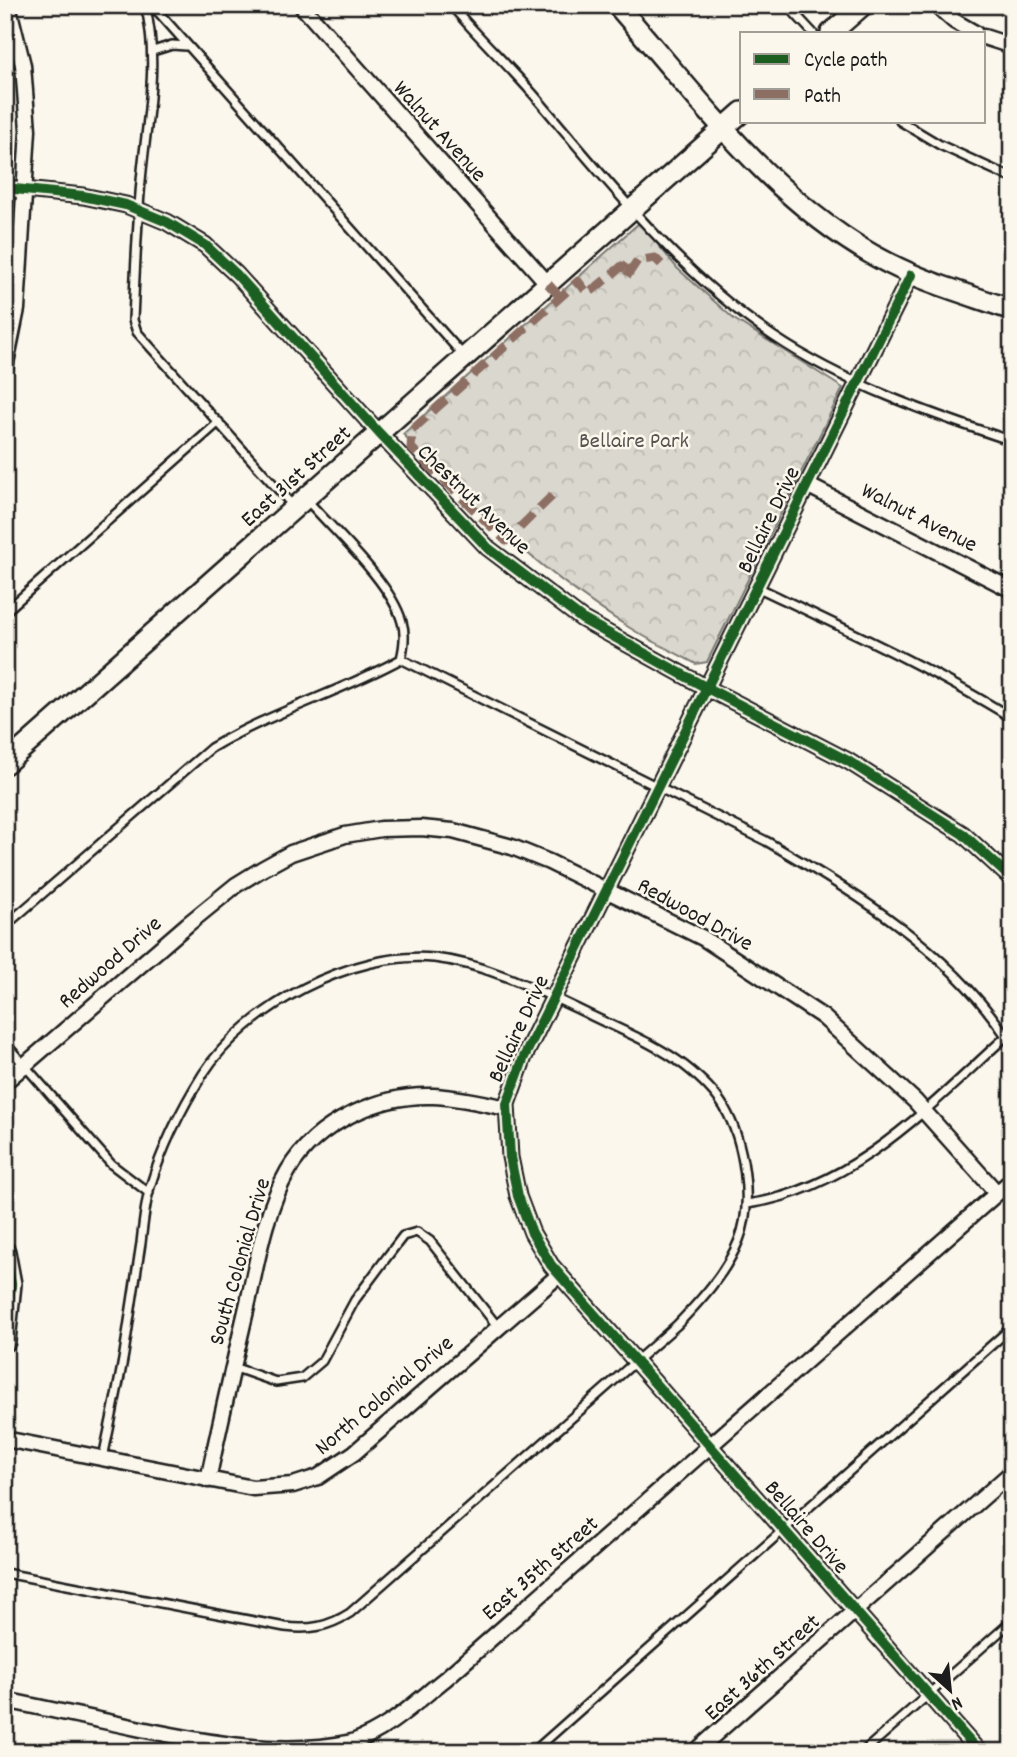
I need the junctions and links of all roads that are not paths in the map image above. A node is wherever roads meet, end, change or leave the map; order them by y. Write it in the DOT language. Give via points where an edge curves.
graph roads {
  1 [pos="8,5"];
  2 [pos="145,5"];
  3 [pos="152,5"];
  4 [pos="300,5"];
  5 [pos="451,5"];
  6 [pos="617,5"];
  7 [pos="787,5"];
  8 [pos="863,5"];
  9 [pos="936,5"];
  10 [pos="812,32"];
  11 [pos="832,32"];
  12 [pos="973,32"];
  13 [pos="986,38"];
  14 [pos="187,46"];
  15 [pos="1012,46"];
  16 [pos="153,51"];
  17 [pos="740,114"];
  18 [pos="902,122"];
  19 [pos="724,128"];
  20 [pos="1012,178"];
  21 [pos="5,188"];
  22 [pos="25,189"];
  23 [pos="633,209"];
  24 [pos="138,210"];
  25 [pos="911,275"];
  26 [pos="548,284"];
  27 [pos="1012,310"];
  28 [pos="465,357"];
  29 [pos="5,368"];
  30 [pos="858,381"];
  31 [pos="219,422"];
  32 [pos="379,433"];
  33 [pos="1012,440"];
  34 [pos="807,485"];
  35 [pos="300,503"];
  36 [pos="757,587"];
  37 [pos="1012,590"];
  38 [pos="5,612"];
  39 [pos="401,659"];
  40 [pos="707,688"];
  41 [pos="1012,718"];
  42 [pos="5,764"];
  43 [pos="658,787"];
  44 [pos="1012,879"];
  45 [pos="607,891"];
  46 [pos="5,926"];
  47 [pos="554,997"];
  48 [pos="1009,1034"];
  49 [pos="5,1043"];
  50 [pos="25,1065"];
  51 [pos="5,1082"];
  52 [pos="507,1108"];
  53 [pos="923,1110"];
  54 [pos="1012,1180"];
  55 [pos="149,1193"];
  56 [pos="997,1193"];
  57 [pos="747,1204"];
  58 [pos="5,1252"];
  59 [pos="559,1275"];
  60 [pos="1012,1327"];
  61 [pos="498,1328"];
  62 [pos="5,1341"];
  63 [pos="635,1361"];
  64 [pos="233,1367"];
  65 [pos="5,1439"];
  66 [pos="711,1447"];
  67 [pos="103,1459"];
  68 [pos="1012,1472"];
  69 [pos="208,1480"];
  70 [pos="783,1530"];
  71 [pos="5,1573"];
  72 [pos="855,1611"];
  73 [pos="1012,1621"];
  74 [pos="928,1694"];
  75 [pos="5,1700"];
  76 [pos="533,1752"];
  77 [pos="695,1752"];
  78 [pos="863,1752"];
  79 [pos="979,1752"];
  1 -- 22 [label="street" via="26,89"];
  2 -- 16 [label="lane"];
  3 -- 14 [label="lane"];
  4 -- 26 [label="street, Walnut Avenue"];
  5 -- 23 [label="lane"];
  6 -- 19 [label="street"];
  7 -- 10 [label="lane"];
  8 -- 11 [label="street"];
  9 -- 12 [label="street"];
  13 -- 15 [label="street"];
  14 -- 16 [label="lane"];
  14 -- 28 [label="lane"];
  16 -- 24 [label="lane"];
  17 -- 19 [label="street, East 31st Street"];
  18 -- 20 [label="lane"];
  19 -- 23 [label="street, East 31st Street"];
  19 -- 25 [label="street" via="786,194 836,233"];
  21 -- 22 [label="street, Chestnut Avenue"];
  22 -- 24 [label="street, Chestnut Avenue" via="83,196"];
  22 -- 29 [label="street" via="17,309"];
  23 -- 26 [label="street, East 31st Street"];
  23 -- 30 [label="lane" via="687,266 773,336"];
  24 -- 31 [label="lane" via="137,332"];
  24 -- 32 [label="street, Chestnut Avenue" via="205,245"];
  25 -- 27 [label="street"];
  25 -- 30 [label="street, Bellaire Drive"];
  26 -- 28 [label="street, East 31st Street"];
  28 -- 32 [label="street, East 31st Street"];
  30 -- 33 [label="lane" via="909,405"];
  30 -- 34 [label="street, Bellaire Drive"];
  31 -- 35 [label="lane"];
  31 -- 38 [label="lane"];
  32 -- 35 [label="street, East 31st Street"];
  32 -- 40 [label="street, Chestnut Avenue" via="488,548 582,619"];
  34 -- 36 [label="street, Bellaire Drive"];
  34 -- 37 [label="street, Walnut Avenue"];
  35 -- 39 [label="lane" via="380,581 402,622"];
  35 -- 42 [label="street, East 31st Street"];
  36 -- 40 [label="street, Bellaire Drive"];
  36 -- 41 [label="lane"];
  39 -- 43 [label="lane"];
  39 -- 46 [label="lane" via="248,726 211,748"];
  40 -- 43 [label="street, Bellaire Drive"];
  40 -- 44 [label="street, Chestnut Avenue" via="848,761 963,834"];
  43 -- 45 [label="street, Bellaire Drive"];
  43 -- 48 [label="lane" via="766,841 868,903 946,964"];
  45 -- 47 [label="street, Bellaire Drive"];
  45 -- 50 [label="street, Redwood Drive" via="512,847 453,831 380,829 345,835 290,853 236,885"];
  45 -- 53 [label="street, Redwood Drive" via="703,939 823,1017"];
  47 -- 52 [label="street, Bellaire Drive" via="512,1085"];
  47 -- 55 [label="lane" via="492,972 433,958 387,960 327,978 255,1019 220,1052 180,1114"];
  47 -- 57 [label="lane" via="657,1048 708,1087 732,1125"];
  48 -- 53 [label="lane"];
  49 -- 50 [label="lane"];
  50 -- 51 [label="street, Redwood Drive"];
  50 -- 55 [label="lane" via="111,1164"];
  52 -- 59 [label="street, Bellaire Drive" via="518,1196 532,1233"];
  52 -- 64 [label="street, South Colonial Drive" via="461,1099 409,1097 353,1114 318,1136 289,1169 273,1205"];
  53 -- 56 [label="street, Redwood Drive"];
  53 -- 57 [label="lane" via="854,1165 797,1192"];
  54 -- 56 [label="street, East 35th Street"];
  55 -- 67 [label="lane"];
  56 -- 66 [label="street, East 35th Street"];
  57 -- 63 [label="lane" via="740,1240 723,1272 699,1303"];
  58 -- 62 [label="street" via="11,1284"];
  59 -- 61 [label="street, North Colonial Drive"];
  59 -- 63 [label="street, Bellaire Drive"];
  60 -- 70 [label="lane"];
  61 -- 64 [label="lane" via="430,1241 417,1232 403,1236 387,1256 355,1300 322,1361 302,1378 276,1382"];
  61 -- 69 [label="street, North Colonial Drive" via="333,1469 275,1488"];
  63 -- 66 [label="street, Bellaire Drive"];
  63 -- 71 [label="lane" via="360,1604 323,1627 301,1629 245,1621"];
  64 -- 69 [label="street, South Colonial Drive"];
  65 -- 67 [label="street, North Colonial Drive"];
  66 -- 70 [label="street, Bellaire Drive"];
  66 -- 75 [label="street, East 35th Street" via="445,1679 398,1716 354,1742 304,1750 216,1745"];
  67 -- 69 [label="street, North Colonial Drive"];
  68 -- 72 [label="street, East 36th Street"];
  70 -- 72 [label="street, Bellaire Drive"];
  70 -- 76 [label="lane"];
  72 -- 74 [label="street, Bellaire Drive"];
  72 -- 77 [label="street, East 36th Street"];
  73 -- 74 [label="lane"];
  74 -- 78 [label="lane"];
  74 -- 79 [label="street, Bellaire Drive"];
}
